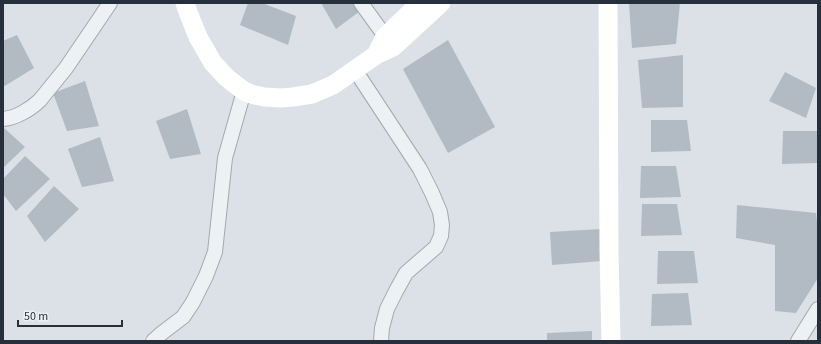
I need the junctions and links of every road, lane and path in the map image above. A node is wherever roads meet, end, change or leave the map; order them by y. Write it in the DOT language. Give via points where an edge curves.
graph roads {
  1 [pos="110,3"];
  2 [pos="185,3"];
  3 [pos="361,3"];
  4 [pos="420,3"];
  5 [pos="441,3"];
  6 [pos="608,3"];
  7 [pos="389,42"];
  8 [pos="355,70"];
  9 [pos="244,91"];
  10 [pos="3,119"];
  11 [pos="818,309"];
  12 [pos="153,341"];
  13 [pos="380,341"];
  14 [pos="611,341"];
  15 [pos="798,341"];
  1 -- 10 [label="street" via="66,68 40,100 22,113"];
  2 -- 9 [label="main road" via="198,37 213,63"];
  3 -- 7 [label="street"];
  4 -- 7 [label="main road"];
  5 -- 7 [label="main road"];
  6 -- 14 [label="main road"];
  7 -- 8 [label="main road"];
  8 -- 9 [label="main road" via="333,85 312,94 293,98 264,97"];
  8 -- 13 [label="street" via="420,169 440,212 442,225 436,247 406,273 396,291 387,309"];
  9 -- 12 [label="street" via="225,158 213,258 193,302 183,317"];
  11 -- 15 [label="street"];
}
